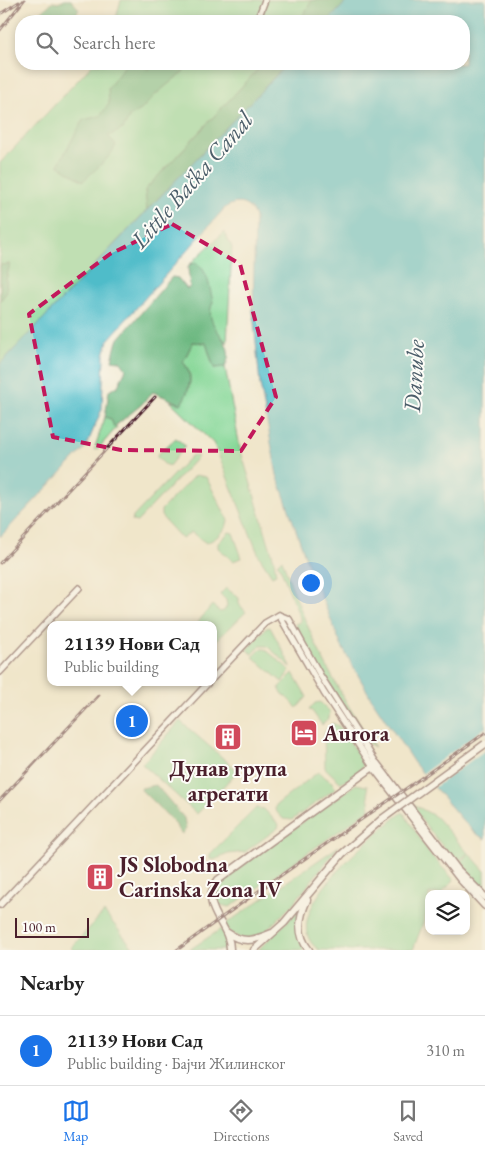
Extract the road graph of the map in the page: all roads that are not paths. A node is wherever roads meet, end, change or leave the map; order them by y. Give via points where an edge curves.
1 (265, 0) edge
2 (259, 15) edge
3 (79, 588) dead end
4 (48, 621) edge
5 (47, 622) edge
6 (0, 672) edge
7 (217, 674) edge
8 (205, 686) edge
9 (485, 744) edge
10 (375, 765) junction
11 (313, 888) junction
12 (485, 897) edge
13 (0, 905) edge
14 (485, 906) edge
15 (276, 930) junction
16 (225, 931) junction
17 (230, 950) edge
18 (254, 950) edge
19 (309, 950) edge

1 - 2 street
3 - 4 street
5 - 6 street
7 - 10 street via 265,623 279,615 286,620
8 - 13 street
9 - 11 main road, bridge via 382,819 348,848
10 - 12 main road via 458,869
10 - 14 main road via 434,846
10 - 16 main road via 218,880 211,901
11 - 15 main road
11 - 19 main road via 300,922 303,942
15 - 16 main road via 244,941
15 - 18 main road
16 - 17 main road via 230,940

